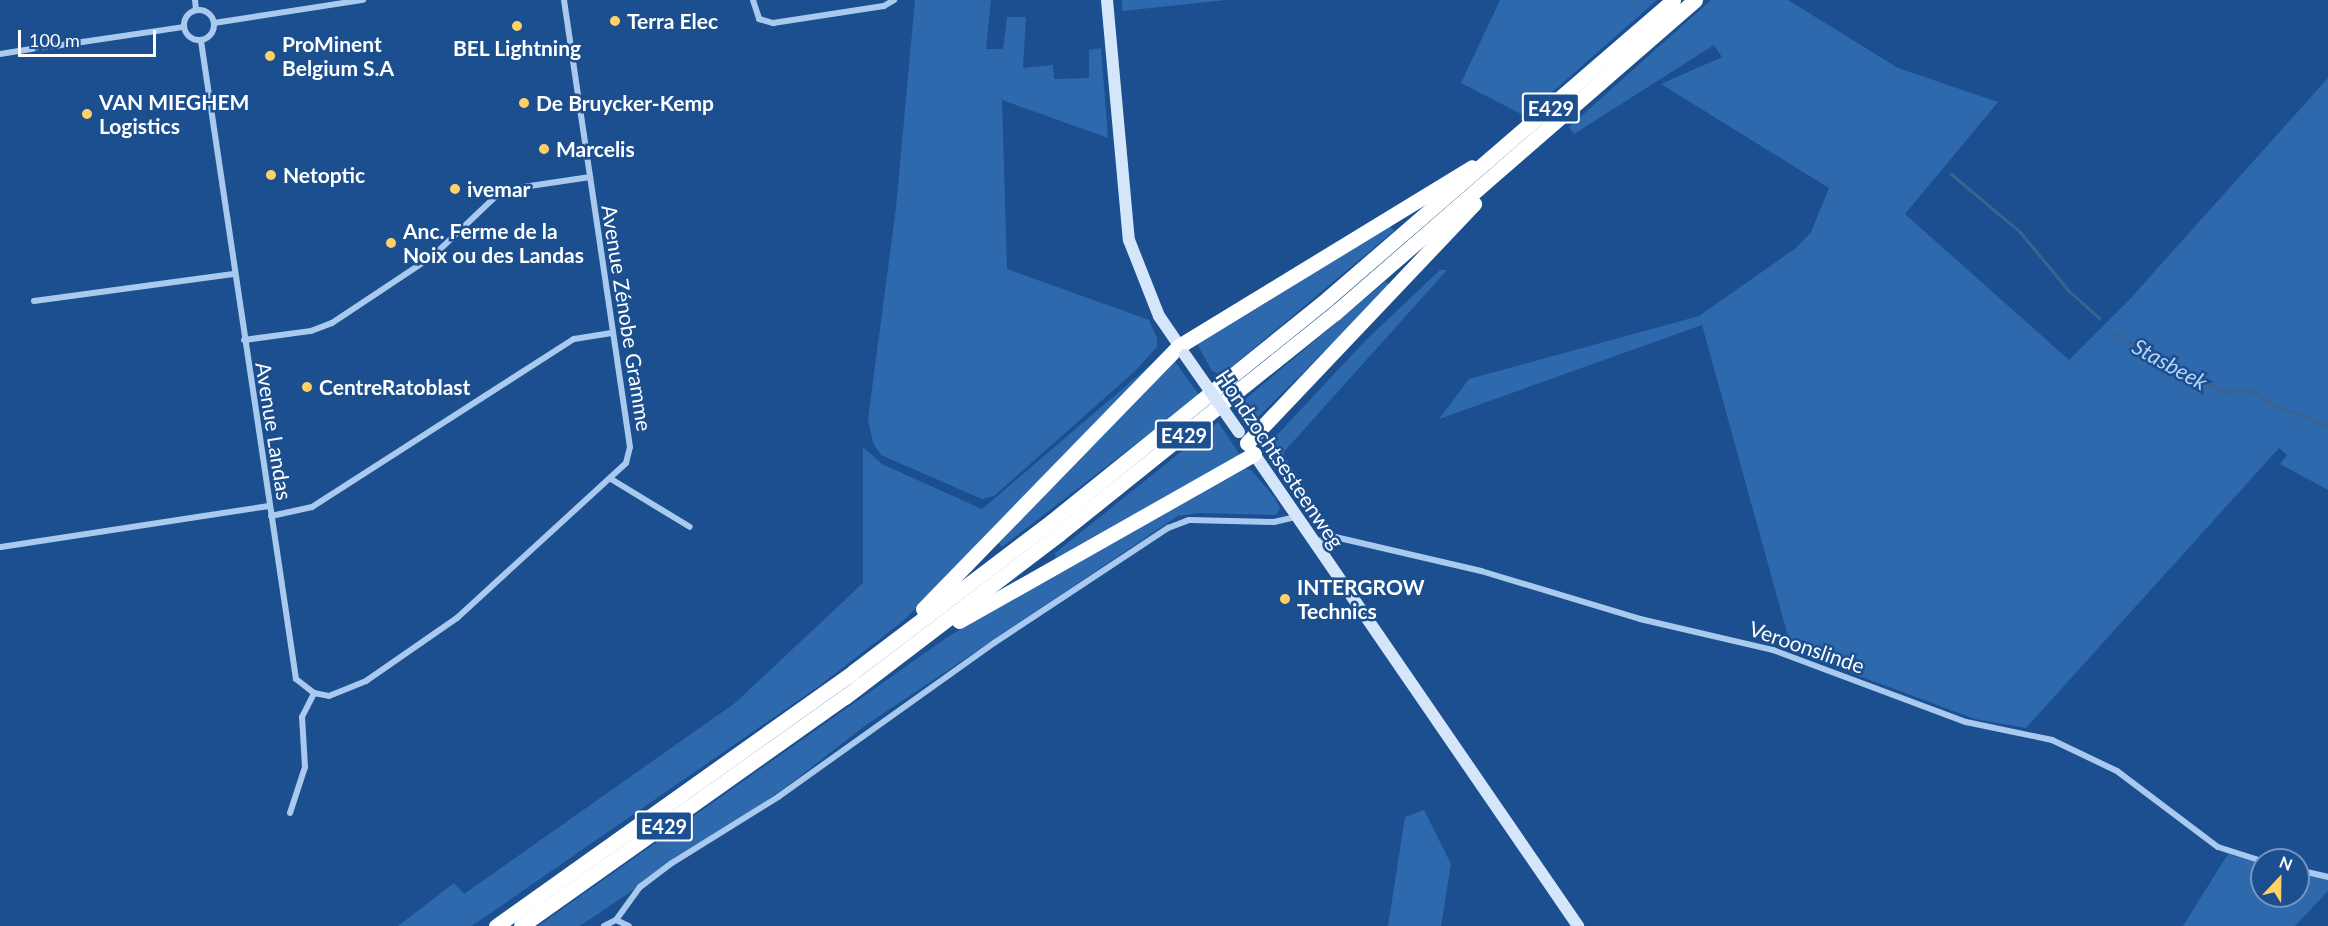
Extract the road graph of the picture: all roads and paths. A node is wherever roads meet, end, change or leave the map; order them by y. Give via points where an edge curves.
1 (195, 0) edge
2 (357, 0) edge
3 (363, 0) edge
4 (564, 0) edge
5 (753, 0) edge
6 (894, 0) edge
7 (1107, 0) edge
8 (1673, 0) edge
9 (1695, 0) edge
10 (196, 10) junction
11 (214, 23) junction
12 (183, 27) junction
13 (201, 40) junction
14 (55, 46) tunnel mouth
15 (33, 49) tunnel mouth
16 (0, 54) edge
17 (1502, 152) junction
18 (590, 177) junction
19 (1488, 183) junction
20 (235, 274) junction
21 (34, 301) dead end
22 (612, 333) junction
23 (244, 340) junction
24 (1182, 350) junction
25 (1247, 443) junction
26 (612, 479) junction
27 (269, 506) junction
28 (271, 516) junction
29 (1296, 518) junction
30 (690, 527) dead end
31 (1313, 542) junction
32 (1, 547) edge
33 (853, 672) junction
34 (873, 676) junction
35 (314, 693) junction
36 (290, 813) dead end
37 (2250, 857) edge
38 (2310, 873) edge
39 (2328, 877) edge
40 (616, 920) junction
41 (496, 926) edge
42 (521, 926) edge
43 (604, 926) edge
44 (629, 926) edge
45 (1578, 926) edge

1 - 10 street
2 - 3 street
2 - 11 street
4 - 18 street, Avenue Zénobe Gramme
5 - 6 street via 759,19 773,23 884,6
7 - 24 main road, Hondzochtsesteenweg via 1129,240 1159,316
8 - 17 highway, E429
9 - 19 highway, E429
10 - 11 street via 208,13
10 - 12 street via 184,19
11 - 13 street via 208,38
12 - 13 street via 186,35
12 - 14 street
13 - 20 street, Avenue Landas
15 - 16 street
17 - 24 highway
17 - 33 highway, E429 via 1190,411
18 - 22 street, Avenue Zénobe Gramme
18 - 23 street via 533,184 497,195 433,256 332,323 312,331
19 - 25 highway via 1471,209
19 - 34 highway, E429 via 1201,422
20 - 21 street
20 - 23 street, Avenue Landas
22 - 26 street, Avenue Zénobe Gramme via 630,447 626,463
22 - 28 street via 574,339 312,507
23 - 27 street, Avenue Landas
24 - 25 main road, Hondzochtsesteenweg, bridge
24 - 33 highway via 972,562
25 - 29 main road, Hondzochtsesteenweg
25 - 34 highway
26 - 30 street
26 - 35 street, Avenue Zénobe Gramme via 484,596 415,651 341,694
27 - 28 street, Avenue Landas
27 - 32 street
28 - 35 street, Avenue Landas via 296,678
29 - 31 main road, Hondzochtsesteenweg
29 - 40 street via 1274,522 1190,520 1168,528 902,706 778,797 672,862 640,887
31 - 37 street, Veroonslinde via 1335,537 1481,571 1640,619 1773,650 1966,722 2052,740 2117,771 2218,847
31 - 45 main road, Hondzochtsesteenweg
33 - 41 highway, E429
34 - 42 highway, E429
35 - 36 street via 302,717 305,766
38 - 39 street
40 - 43 street
40 - 44 street

